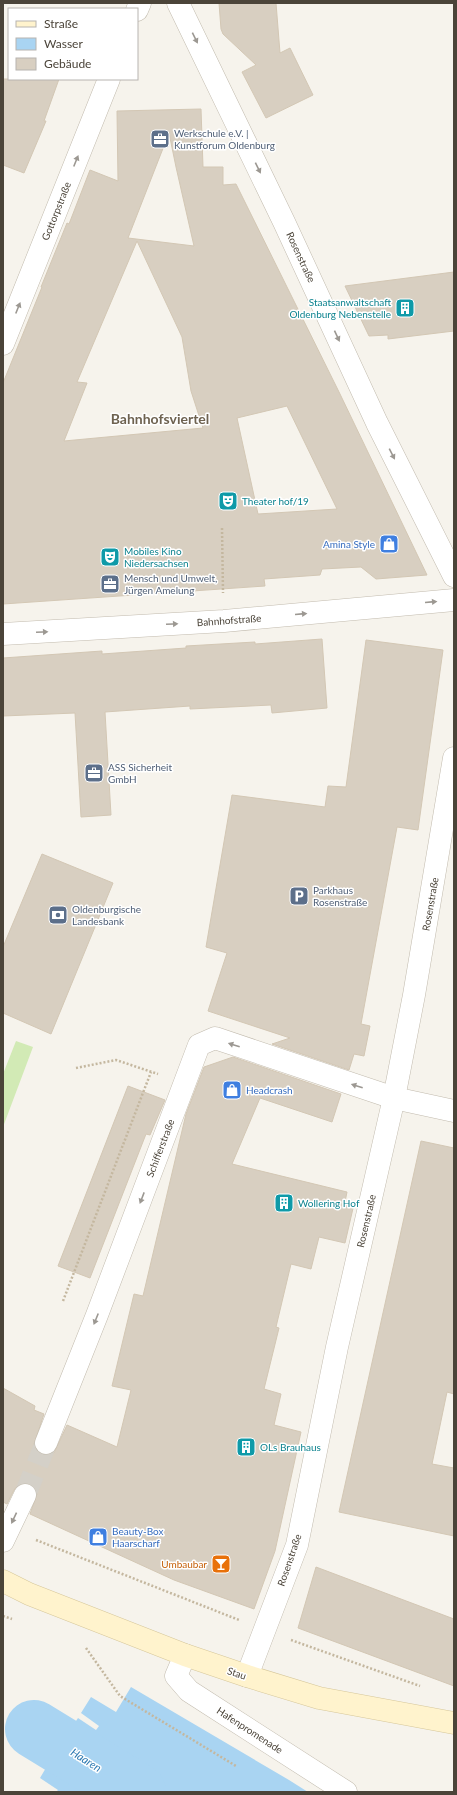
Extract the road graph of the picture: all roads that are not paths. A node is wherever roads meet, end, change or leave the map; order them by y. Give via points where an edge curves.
1 (178, 3) edge
2 (109, 80) edge
3 (3, 344) edge
4 (454, 576) edge
5 (454, 600) edge
6 (3, 634) edge
7 (454, 758) edge
8 (394, 1098) junction
9 (454, 1111) edge
10 (46, 1443) tunnel mouth
11 (25, 1495) tunnel mouth
12 (5, 1538) edge
13 (3, 1581) edge
14 (3, 1589) edge
15 (29, 1594) junction
16 (185, 1655) junction
17 (247, 1676) junction
18 (454, 1724) edge
19 (346, 1792) edge

1 -> 4 street, Rosenstraße via 284,222 377,423
3 -> 2 street, Gottorpstraße
6 -> 5 street, Bahnhofstraße via 224,621
7 - 8 street, Rosenstraße
8 - 9 street, Schifferstraße
8 -> 10 street, Schifferstraße via 215,1038 199,1046 98,1315
8 - 17 street, Rosenstraße via 337,1347 297,1545
11 -> 12 street
13 - 15 street, Stau
14 - 15 street, Stau
15 - 16 street, Stau
16 - 17 street, Stau
16 - 19 street, Hafenpromenade via 176,1676 189,1691
17 - 18 street, Stau via 319,1698

